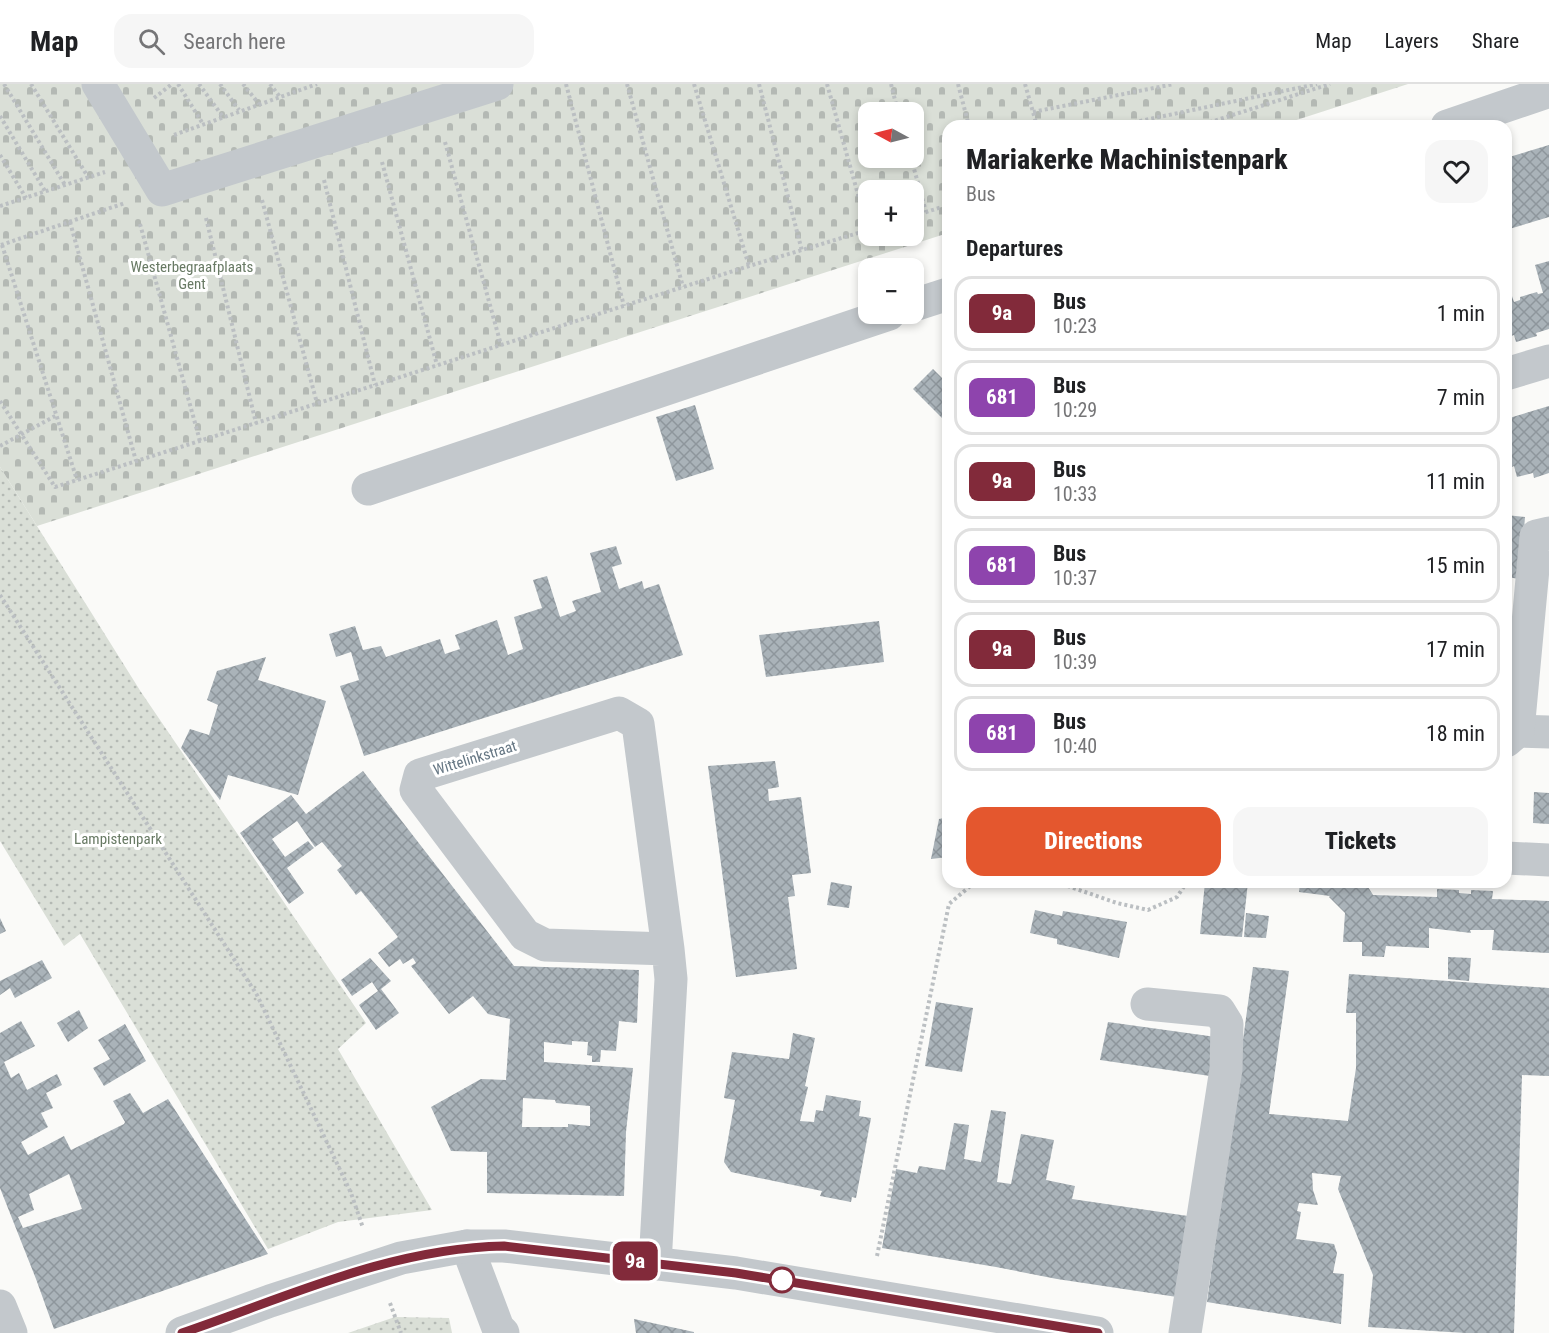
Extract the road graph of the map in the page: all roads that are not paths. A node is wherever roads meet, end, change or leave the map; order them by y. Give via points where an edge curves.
1 (98, 84) edge
2 (497, 84) edge
3 (1542, 84) edge
4 (1465, 120) edge
5 (942, 296) edge
6 (924, 302) edge
7 (859, 324) edge
8 (1549, 361) edge
9 (1512, 372) edge
10 (368, 489) dead end
11 (1549, 533) edge
12 (1524, 735) edge
13 (1512, 858) edge
14 (1549, 860) edge
15 (668, 950) junction
16 (1147, 1004) dead end
17 (467, 1246) junction
18 (655, 1264) junction
19 (0, 1306) edge
20 (224, 1326) edge
21 (1056, 1330) edge
22 (11, 1333) edge
23 (182, 1333) edge
24 (503, 1333) edge
25 (1097, 1333) edge
26 (1185, 1333) edge

1 - 2 street via 140,154 148,195
3 - 4 street via 1544,93
5 - 6 street
7 - 10 street
8 - 9 street
11 - 12 street via 1536,536
13 - 14 street
15 - 15 street, Wittelinkstraat via 544,945 525,935 416,790 420,775 619,713 638,724
15 - 18 street, Wittelinkstraat via 671,979
16 - 26 street via 1219,1011 1227,1024 1226,1069
17 - 18 street via 504,1246
17 - 20 street via 375,1265
17 - 24 street
18 - 21 street via 736,1273
19 - 22 street
20 - 23 street
21 - 25 street

